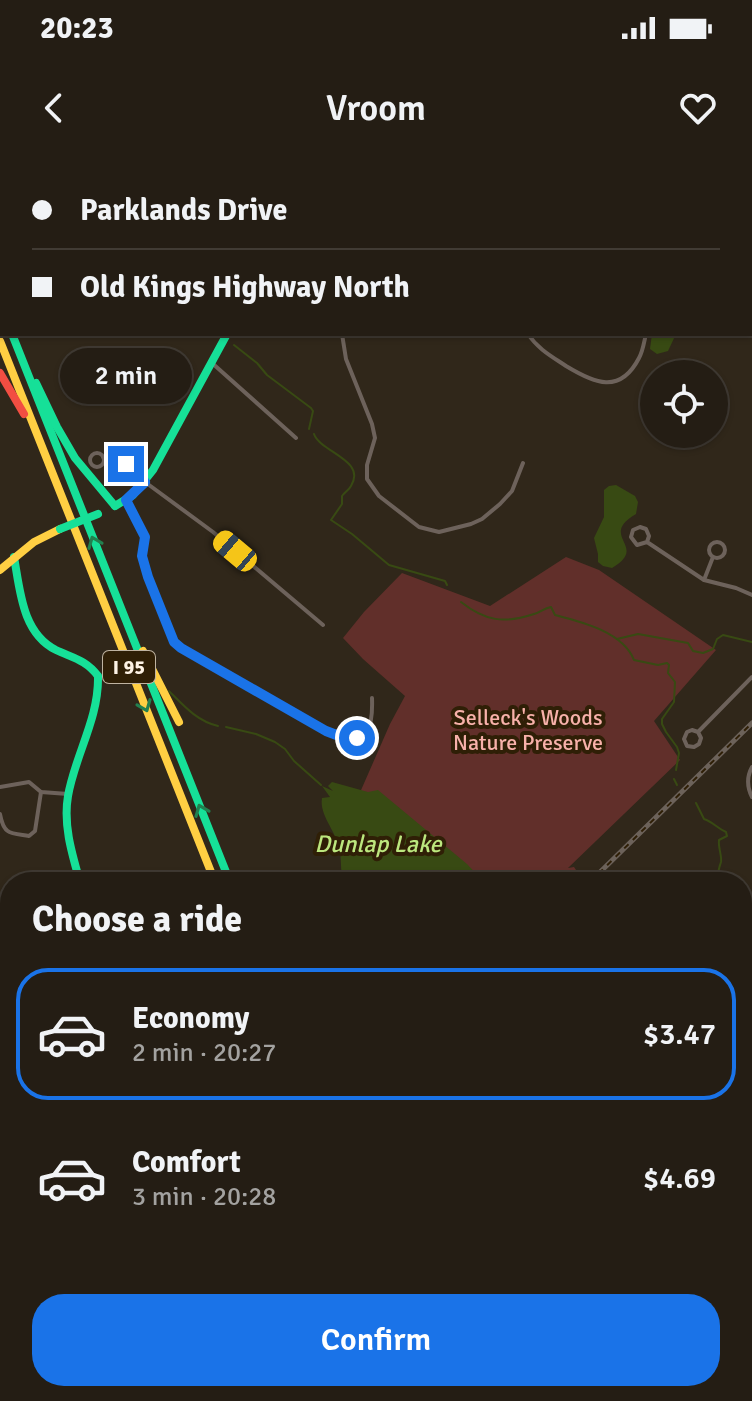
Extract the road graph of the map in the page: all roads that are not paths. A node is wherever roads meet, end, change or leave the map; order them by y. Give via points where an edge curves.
1 (13, 336) edge
2 (13, 336) edge
3 (226, 336) edge
4 (342, 336) edge
5 (529, 336) edge
6 (645, 336) edge
7 (0, 341) edge
8 (212, 363) junction
9 (0, 373) edge
10 (296, 438) dead end
11 (43, 451) junction
12 (103, 457) dead end
13 (523, 463) dead end
14 (145, 482) junction
15 (126, 500) junction
16 (115, 506) junction
17 (647, 542) junction
18 (14, 557) junction
19 (713, 557) junction
20 (0, 570) edge
21 (106, 572) junction
22 (704, 580) junction
23 (752, 595) edge
24 (323, 625) dead end
25 (752, 677) edge
26 (372, 698) dead end
27 (179, 722) dead end
28 (698, 732) junction
29 (752, 767) edge
30 (0, 787) edge
31 (41, 792) junction
32 (68, 794) junction
33 (752, 797) edge
34 (0, 814) edge
35 (77, 872) edge
36 (211, 872) edge
37 (226, 872) edge

1 - 16 main road via 69,447
21 -> 2 main road, I 95
3 - 8 main road
4 - 13 street via 375,438 367,479 419,527 439,532 487,515 512,491
5 - 6 street via 538,348 601,384 625,376 639,358
7 - 11 main road, I 95
8 - 10 street
8 - 14 main road
9 - 11 main road
11 -> 36 main road, I 95
12 - 14 street via 130,466
14 - 15 main road
14 - 24 street
15 - 16 main road
15 - 26 street via 145,537 142,556 148,577 181,648 347,739 369,728
16 - 18 main road, bridge via 34,542
17 - 17 street via 646,529 633,530 634,543
17 - 22 street
18 - 20 main road
18 - 32 main road via 26,615 36,635 53,649 84,660 98,676 98,695
19 - 19 street via 724,553 720,542 709,547
19 - 22 street
21 - 27 main road
37 -> 21 main road, I 95
22 - 23 street
25 - 28 street
28 - 28 street via 686,733 687,746 700,744
29 - 33 street via 747,783
30 - 31 street via 29,782
31 - 32 street
31 - 34 street via 33,835 6,831
32 - 35 main road via 68,839

